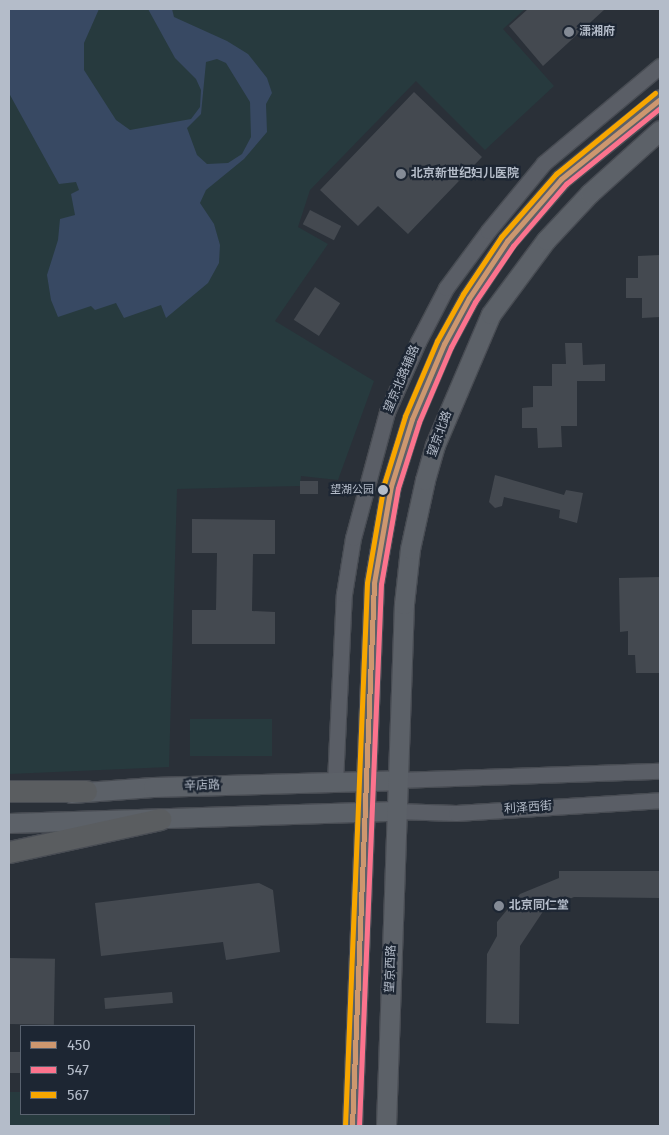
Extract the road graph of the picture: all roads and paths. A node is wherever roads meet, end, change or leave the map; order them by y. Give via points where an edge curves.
1 (660, 66) edge
2 (660, 99) edge
3 (660, 130) edge
4 (660, 771) edge
5 (396, 780) junction
6 (365, 781) junction
7 (335, 782) junction
8 (9, 791) edge
9 (86, 792) junction
10 (660, 800) edge
11 (9, 801) edge
12 (362, 811) junction
13 (395, 811) junction
14 (160, 819) junction
15 (9, 824) edge
16 (9, 852) edge
17 (352, 1126) edge
18 (386, 1126) edge

1 - 7 street, 望京北路辅路 via 544,163 488,230 446,288 418,342 387,412 353,538 344,594
2 - 6 main road via 560,179 507,242 469,298 425,386 391,486 378,550
3 - 5 main road, 望京北路 via 590,193 546,240 491,314 460,382 435,445 410,549 404,594
4 - 5 street
5 - 6 main road, 辛店路
5 - 13 main road, 望京北路
6 - 7 main road, 辛店路
6 - 12 main road
7 - 9 main road, 辛店路
8 - 9 highway
9 - 11 main road, 辛店路
10 - 13 street, 利泽西街 via 456,813
12 - 13 main road
12 - 14 main road
12 - 17 main road
13 - 18 main road, 望京西路
14 - 15 main road
14 - 16 highway

